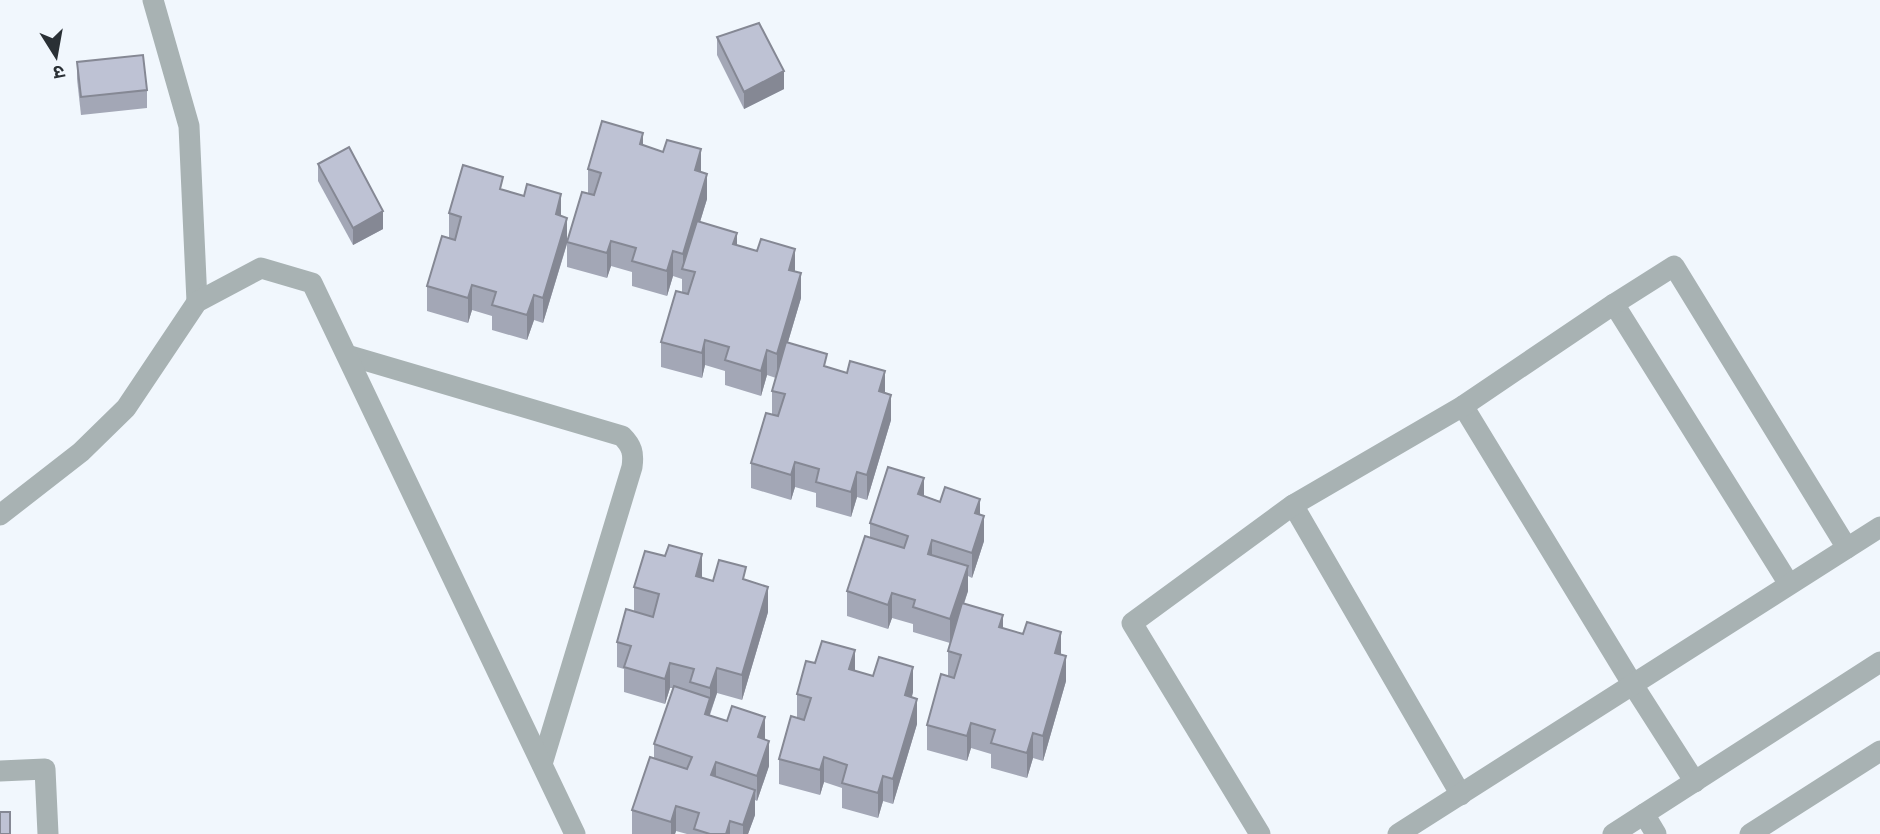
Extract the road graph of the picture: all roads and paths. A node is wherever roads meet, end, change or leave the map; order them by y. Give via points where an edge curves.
1 (153, 0) edge
2 (197, 302) junction
3 (1614, 304) junction
4 (346, 355) junction
5 (1463, 406) junction
6 (1293, 505) junction
7 (0, 516) edge
8 (1880, 527) edge
9 (1847, 548) junction
10 (1789, 584) junction
11 (1880, 662) edge
12 (1633, 685) junction
13 (1880, 751) edge
14 (542, 764) junction
15 (0, 771) edge
16 (1695, 782) junction
17 (1461, 795) junction
18 (1644, 814) junction
19 (48, 834) edge
20 (575, 834) edge
21 (1260, 834) edge
22 (1398, 834) edge
23 (1613, 834) edge
24 (1656, 834) edge
25 (1750, 834) edge

1 - 2 street via 189,126
2 - 4 street via 261,268 312,283
2 - 7 street via 126,408 81,452
3 - 5 street
3 - 9 street via 1674,266
3 - 10 street
4 - 14 street
4 - 14 street via 622,436 630,444 632,467
5 - 6 street
5 - 12 street
6 - 17 street
6 - 21 street via 1132,623
8 - 9 street
9 - 10 street
10 - 12 street
11 - 16 street
12 - 16 street
12 - 17 street
13 - 25 street
14 - 20 street
15 - 19 street via 45,769
16 - 18 street
17 - 22 street
18 - 23 street
18 - 24 street

